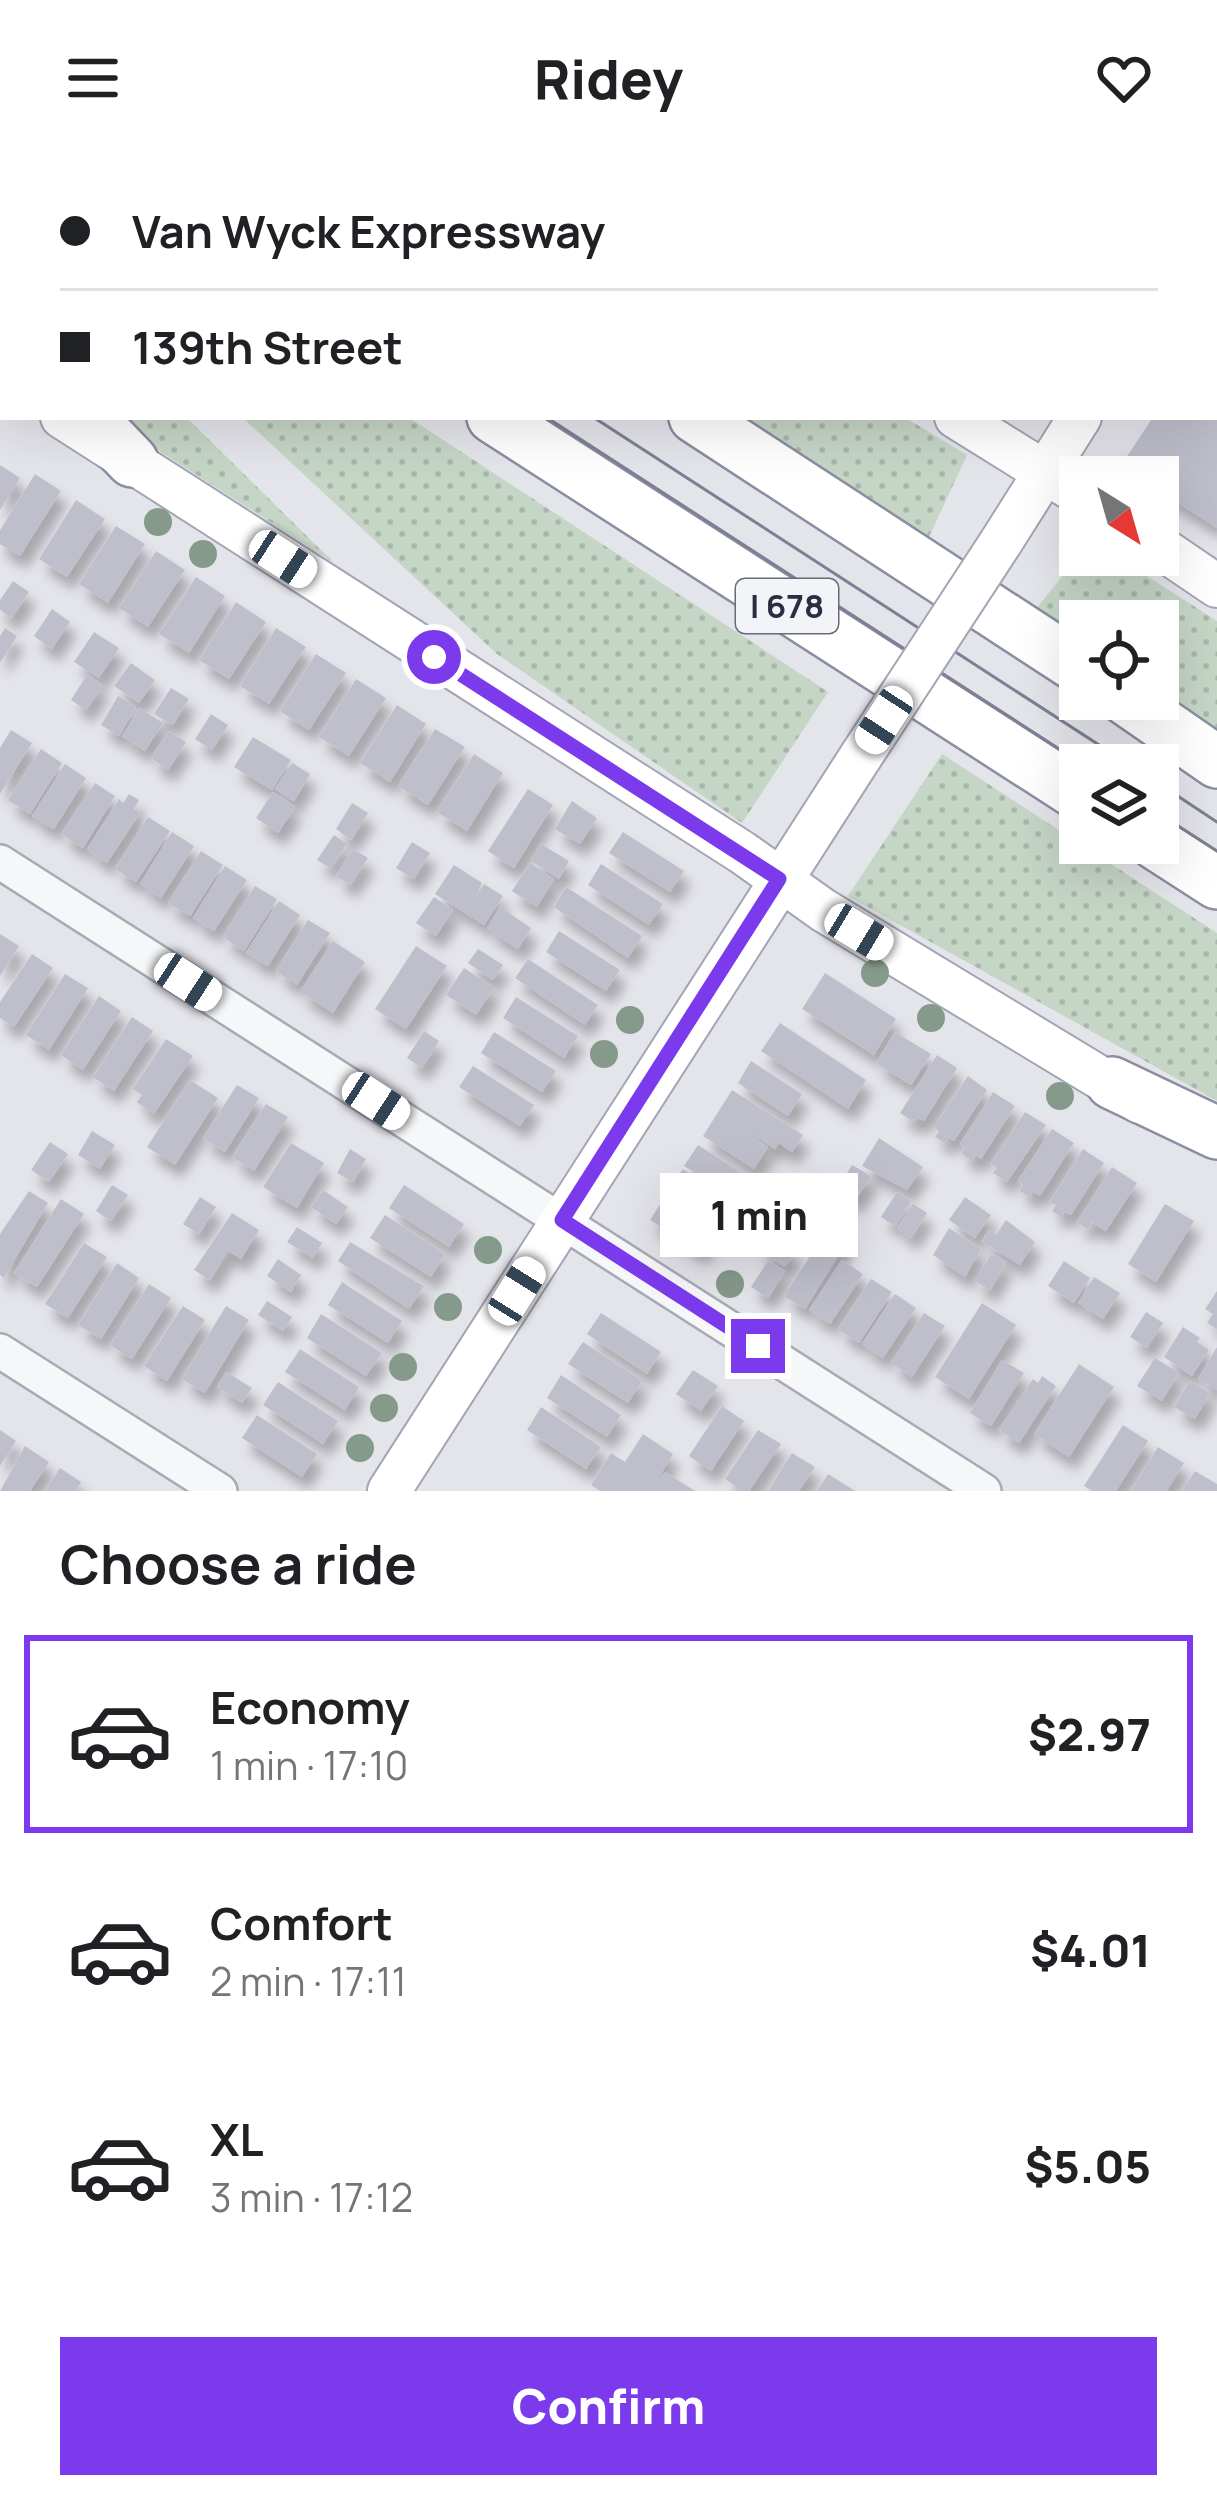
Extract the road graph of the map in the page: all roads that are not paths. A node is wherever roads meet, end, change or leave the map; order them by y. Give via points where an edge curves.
1 (67, 420) edge
2 (93, 420) edge
3 (499, 420) edge
4 (699, 420) edge
5 (961, 420) edge
6 (1079, 420) edge
7 (1070, 456) edge
8 (132, 461) junction
9 (1059, 481) edge
10 (1059, 487) edge
11 (1179, 560) edge
12 (1217, 586) edge
13 (1059, 654) edge
14 (1156, 720) edge
15 (1217, 762) edge
16 (1059, 781) edge
17 (1179, 858) edge
18 (0, 862) edge
19 (779, 879) junction
20 (1217, 883) edge
21 (1112, 1083) junction
22 (1217, 1133) edge
23 (1217, 1153) edge
24 (562, 1220) junction
25 (0, 1351) edge
26 (220, 1491) edge
27 (389, 1491) edge
28 (984, 1491) edge

1 - 8 main road
2 - 8 highway
3 - 16 highway, I 678
4 - 13 highway
5 - 9 main road
6 - 7 main road
8 - 19 main road
10 - 19 main road, bridge via 1001,542
11 - 12 main road
14 - 15 highway
17 - 20 highway
18 - 24 street
19 - 21 main road
19 - 24 main road
21 - 22 highway
21 - 23 main road
24 - 27 main road
24 - 28 street
25 - 26 street

